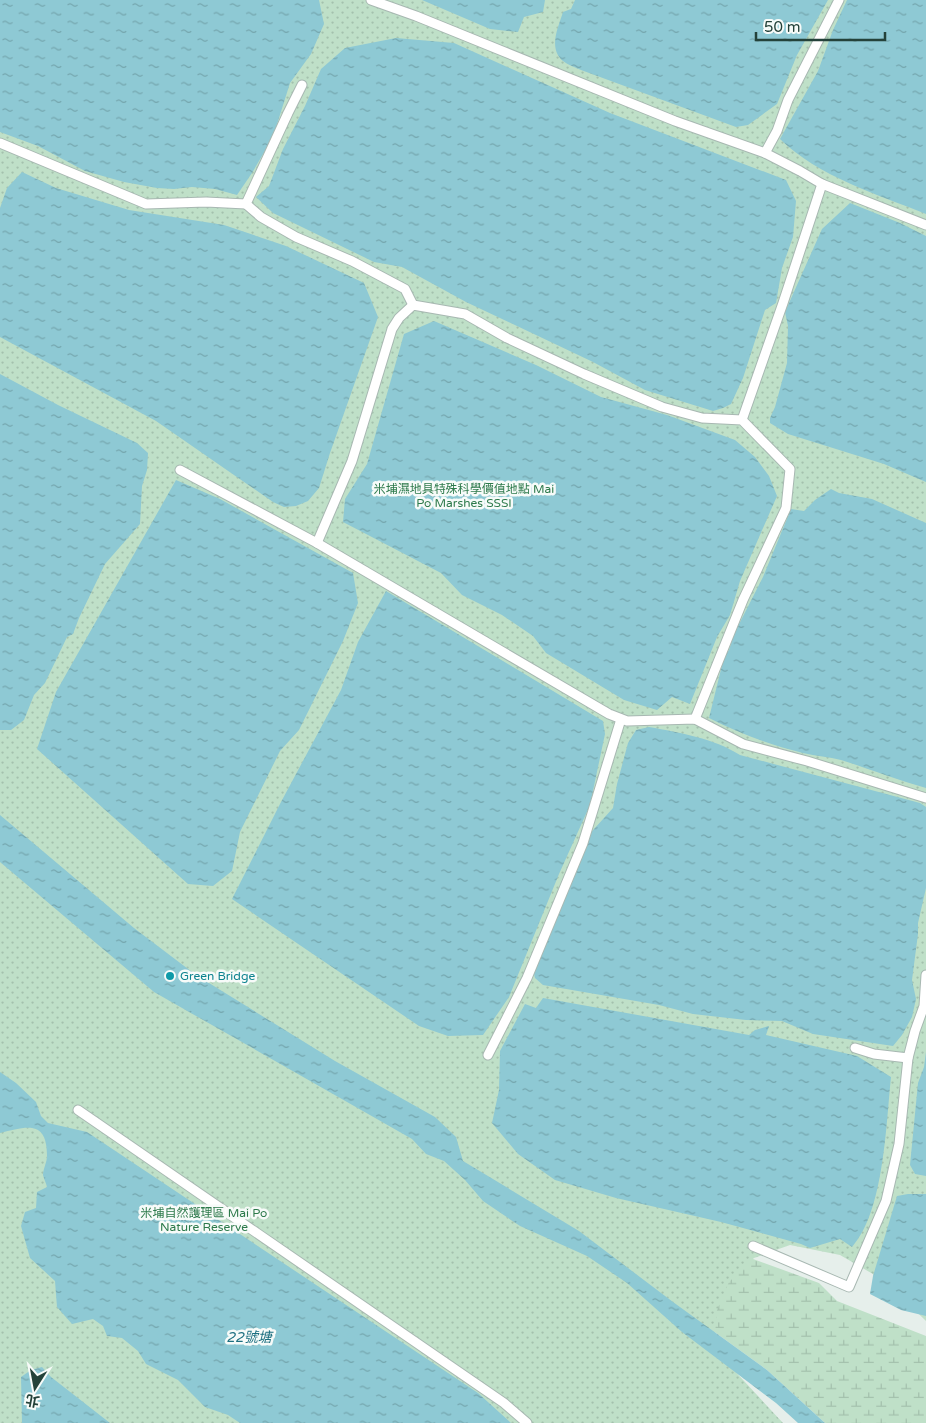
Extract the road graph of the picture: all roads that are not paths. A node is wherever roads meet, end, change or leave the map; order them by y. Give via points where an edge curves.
1 (370, 0) edge
2 (839, 0) edge
3 (302, 86) dead end
4 (0, 144) edge
5 (764, 153) junction
6 (822, 184) junction
7 (246, 204) junction
8 (926, 224) edge
9 (413, 305) junction
10 (742, 420) junction
11 (180, 470) dead end
12 (317, 543) junction
13 (621, 719) junction
14 (695, 719) junction
15 (926, 798) edge
16 (926, 975) edge
17 (855, 1048) dead end
18 (488, 1055) dead end
19 (908, 1058) junction
20 (78, 1110) dead end
21 (753, 1246) dead end
22 (527, 1423) edge

1 - 5 lane
2 - 5 lane
3 - 7 lane
4 - 7 lane via 146,204
5 - 6 lane
6 - 8 lane
6 - 10 lane
7 - 9 lane via 261,217 296,237 405,289
9 - 10 lane via 465,314 507,338 662,407 702,418
9 - 12 lane via 392,329 352,461
10 - 14 lane via 790,469 786,508
11 - 12 lane
12 - 13 lane
13 - 14 lane
13 - 18 lane via 583,843 527,978
14 - 15 lane via 743,744
16 - 19 lane via 924,1006
17 - 19 lane
19 - 21 lane via 899,1144 886,1201 849,1287
20 - 22 lane via 504,1403

